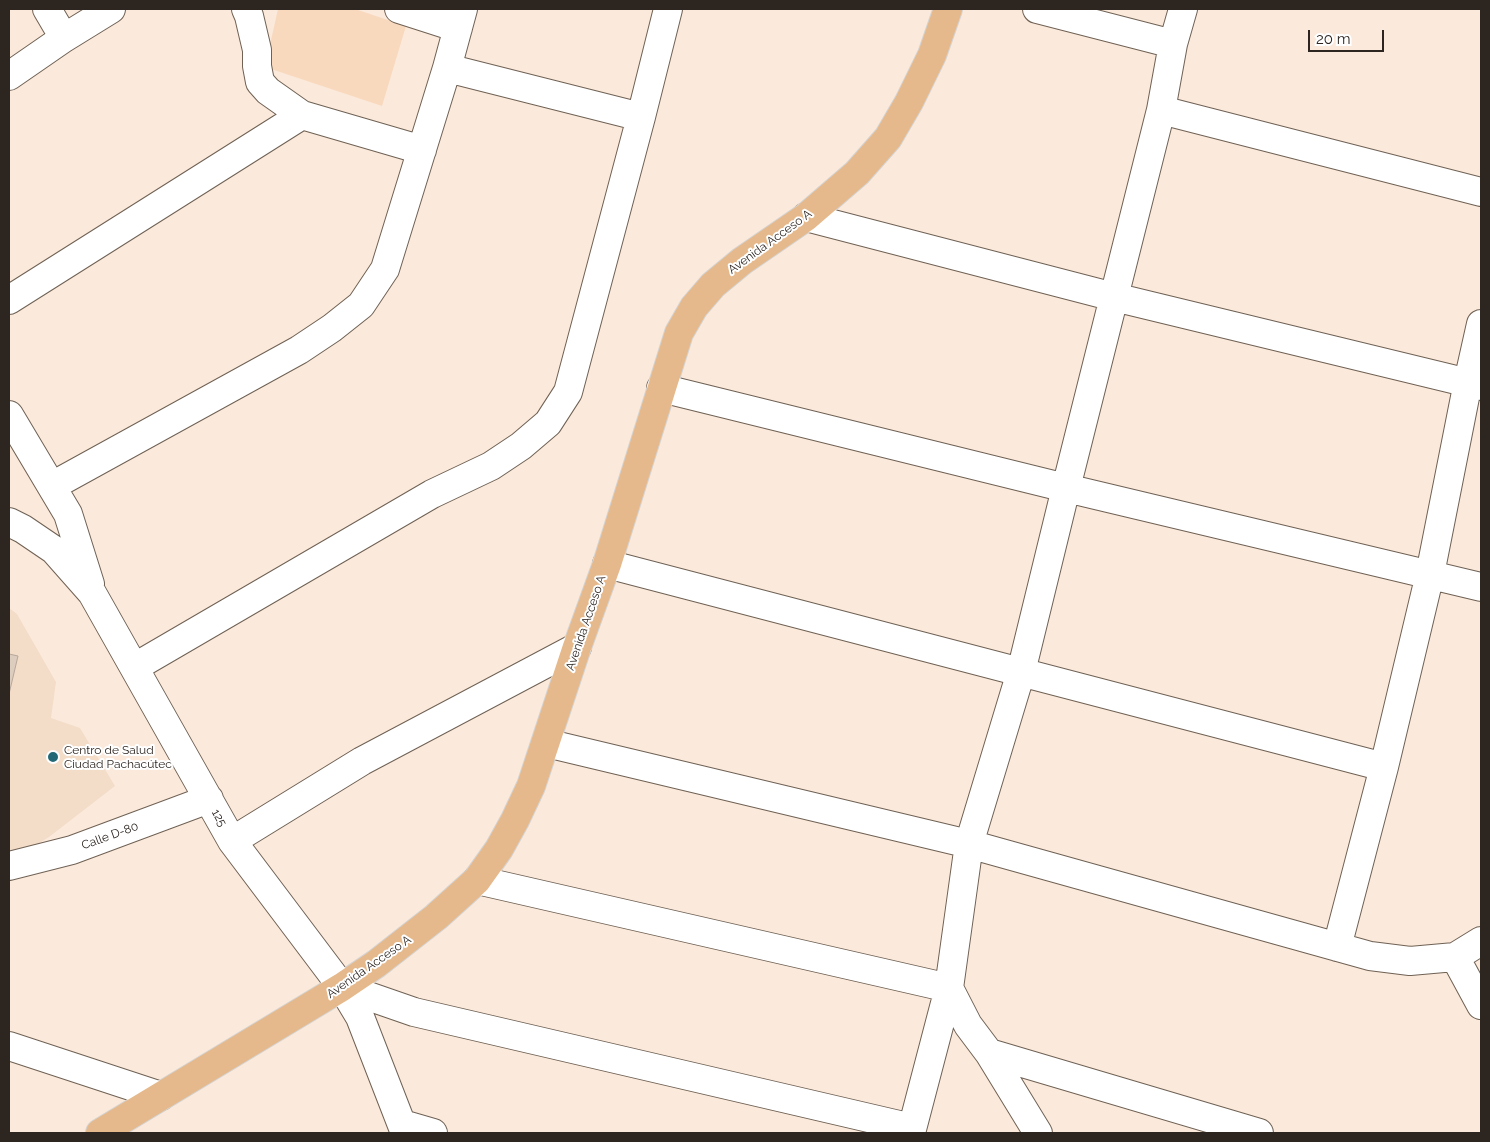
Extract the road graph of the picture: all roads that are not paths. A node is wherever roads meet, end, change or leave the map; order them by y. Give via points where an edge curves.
1 (47, 9) edge
2 (111, 9) edge
3 (246, 9) edge
4 (399, 9) edge
5 (668, 9) edge
6 (948, 9) edge
7 (1037, 9) edge
8 (1183, 9) edge
9 (460, 18) edge
10 (64, 38) junction
11 (1173, 44) junction
12 (447, 68) junction
13 (9, 76) edge
14 (1161, 110) junction
15 (302, 115) junction
16 (641, 117) junction
17 (422, 150) junction
18 (1481, 192) edge
19 (806, 217) junction
20 (1114, 297) junction
21 (9, 300) edge
22 (1481, 324) edge
23 (1475, 384) edge
24 (661, 388) junction
25 (9, 415) edge
26 (52, 486) junction
27 (1066, 488) junction
28 (9, 522) edge
29 (607, 564) junction
30 (1430, 574) junction
31 (1481, 587) edge
32 (92, 593) junction
33 (577, 648) junction
34 (135, 666) junction
35 (1021, 672) junction
36 (546, 743) junction
37 (1384, 767) junction
38 (208, 799) junction
39 (232, 841) junction
40 (969, 844) junction
41 (9, 866) edge
42 (477, 880) junction
43 (1481, 941) edge
44 (1337, 947) junction
45 (1455, 957) junction
46 (342, 987) junction
47 (949, 988) junction
48 (1481, 1005) edge
49 (9, 1046) edge
50 (989, 1053) junction
51 (160, 1096) junction
52 (403, 1129) edge
53 (912, 1131) edge
54 (100, 1133) edge
55 (433, 1133) edge
56 (1038, 1133) edge
57 (1259, 1133) edge

1 - 10 street
2 - 10 street
3 - 15 street via 257,50 260,82
4 - 9 street
5 - 16 street
6 - 19 main road, Avenida Acceso A via 932,54 888,138 857,173
7 - 11 street
8 - 11 street
9 - 12 street
10 - 13 street
11 - 14 street
12 - 16 street
12 - 17 street
14 - 18 street
14 - 20 street
15 - 17 street
15 - 21 street
16 - 34 street via 568,392 548,423 491,466 432,494
17 - 26 street via 385,269 361,305 299,350
19 - 20 street
19 - 24 main road, Avenida Acceso A via 742,260 694,307 679,333
20 - 23 street
20 - 27 street
22 - 23 street
23 - 30 street
24 - 27 street
24 - 29 main road, Avenida Acceso A
25 - 26 street
26 - 32 street via 68,514
27 - 30 street
27 - 35 street
28 - 32 street, 125 via 54,550
29 - 33 main road, Avenida Acceso A
29 - 35 street
30 - 31 street
30 - 37 street
32 - 34 street, 125
33 - 36 main road, Avenida Acceso A
33 - 39 street via 362,762
34 - 38 street, 125
35 - 37 street
35 - 40 street
36 - 40 street
36 - 42 main road, Avenida Acceso A via 515,820
37 - 44 street
38 - 39 street, 125
38 - 41 street, Calle D-80 via 72,850
39 - 46 street, 125
40 - 44 street
40 - 47 street
42 - 46 main road, Avenida Acceso A via 408,940
42 - 47 street
43 - 45 street
44 - 45 street via 1370,956 1410,961
45 - 48 street
46 - 51 main road, Avenida Acceso A
46 - 52 street, 125 via 360,1018
46 - 53 street via 414,1012
47 - 50 street via 968,1026
47 - 53 street
49 - 51 street
50 - 56 street
50 - 57 street
51 - 54 main road, Avenida Acceso A
52 - 55 street

